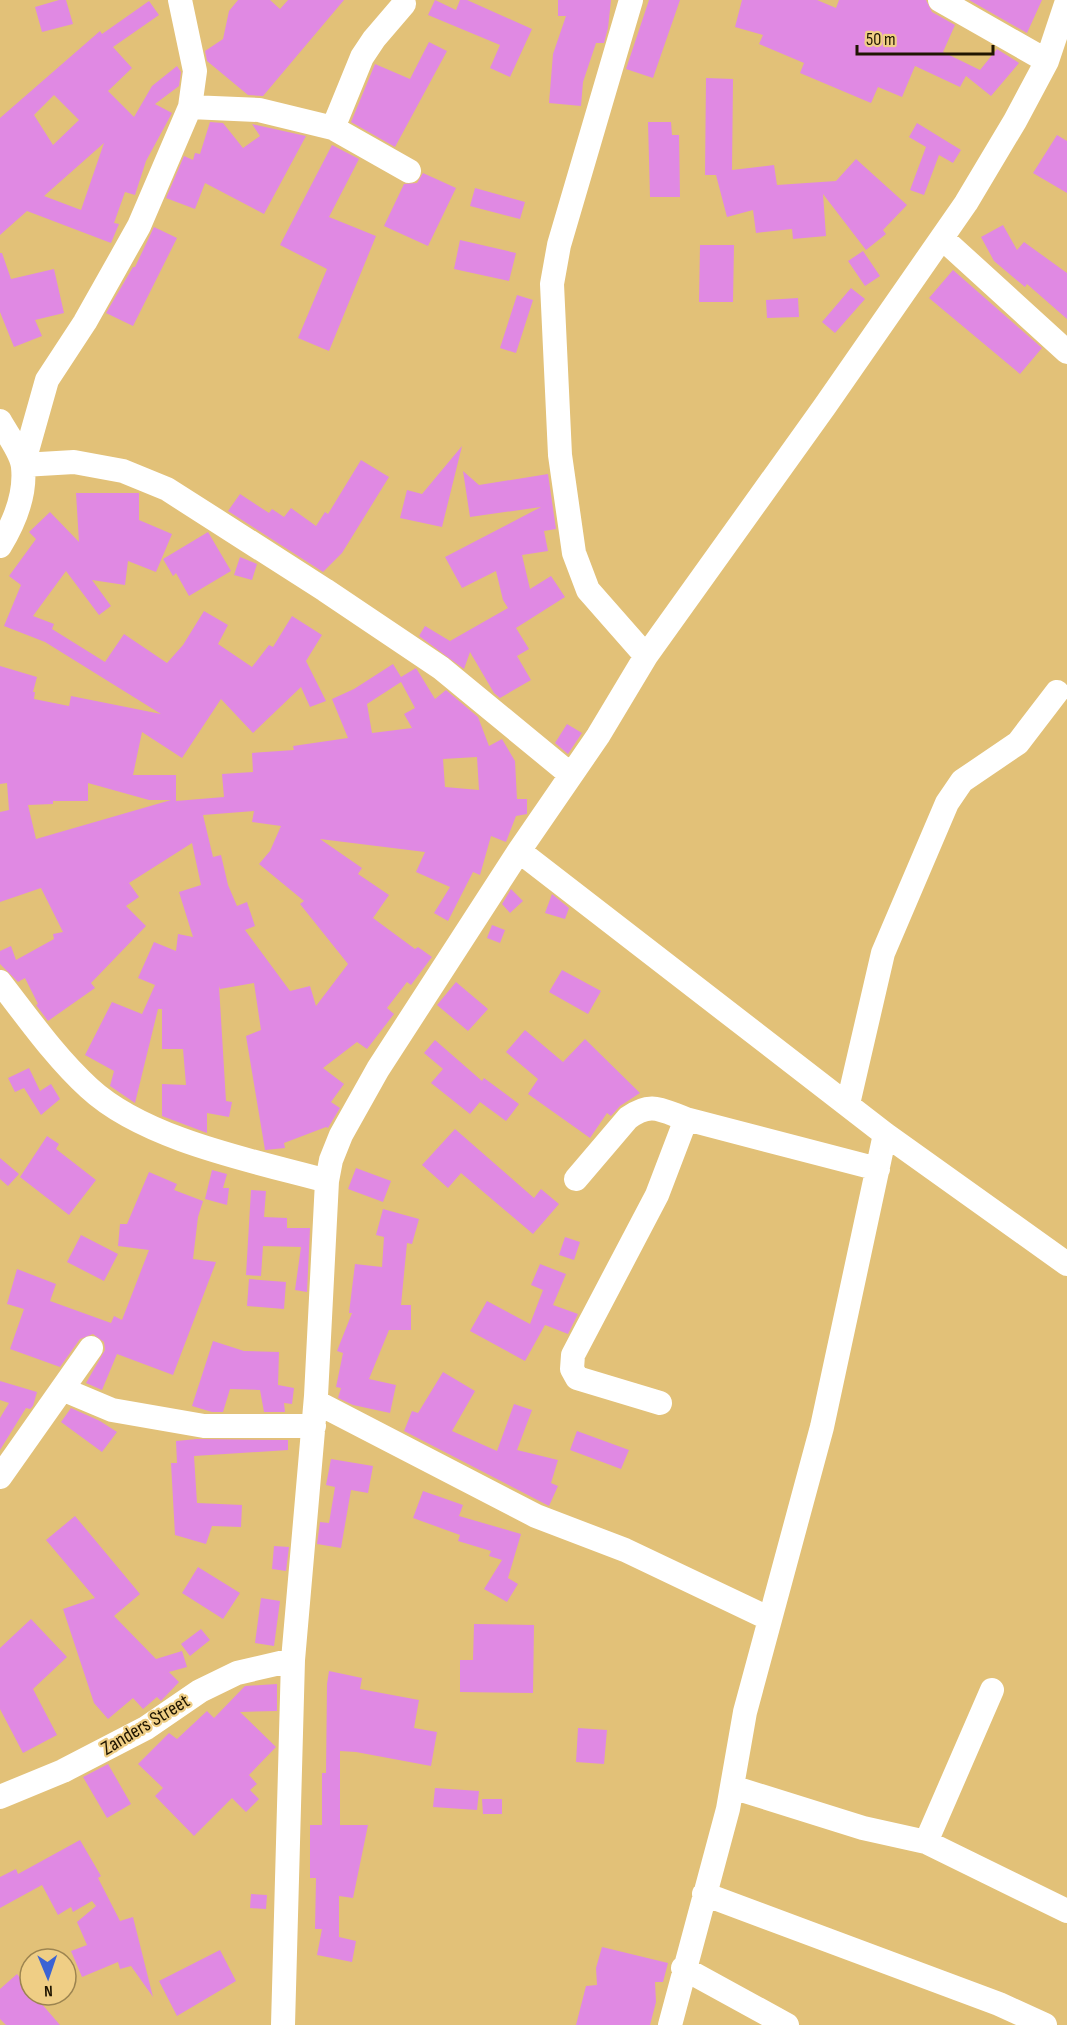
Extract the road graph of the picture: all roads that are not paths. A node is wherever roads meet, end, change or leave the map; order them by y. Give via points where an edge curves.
1 (180, 0) edge
2 (631, 0) edge
3 (940, 0) edge
4 (404, 4) dead end
5 (1066, 8) edge
6 (1047, 61) junction
7 (190, 107) junction
8 (333, 128) junction
9 (409, 171) dead end
10 (942, 238) junction
11 (1067, 352) edge
12 (0, 421) edge
13 (23, 465) junction
14 (0, 546) edge
15 (646, 656) junction
16 (1057, 692) dead end
17 (571, 775) junction
18 (519, 851) junction
19 (0, 982) edge
20 (848, 1104) junction
21 (686, 1119) junction
22 (885, 1134) junction
23 (878, 1169) junction
24 (576, 1179) dead end
25 (327, 1181) junction
26 (1067, 1264) edge
27 (91, 1348) dead end
28 (62, 1389) junction
29 (316, 1402) junction
30 (660, 1403) dead end
31 (314, 1426) junction
32 (0, 1477) edge
33 (770, 1619) junction
34 (293, 1660) junction
35 (992, 1690) dead end
36 (732, 1787) junction
37 (0, 1797) edge
38 (926, 1842) junction
39 (704, 1894) junction
40 (1067, 1911) edge
41 (683, 1968) junction
42 (283, 2025) edge
43 (670, 2025) edge
44 (787, 2025) edge
45 (1045, 2025) edge

1 - 7 street via 195,71
2 - 15 street via 559,245 552,284 560,455 574,553 588,590
3 - 6 street
4 - 8 street via 362,57
5 - 6 street
6 - 10 street via 1015,121
7 - 8 street via 259,110
7 - 13 street via 140,226 47,380
8 - 9 street
10 - 11 street
10 - 15 street
12 - 13 street
13 - 14 street via 14,523
13 - 17 street via 74,462 123,471 167,489 441,668
15 - 17 street
16 - 20 street via 1018,743 962,781 947,803 883,953
17 - 18 street
18 - 20 street
18 - 25 street via 378,1069 341,1135
19 - 25 street via 89,1089 126,1113 164,1133
20 - 22 street
21 - 23 street
21 - 24 street via 650,1106 638,1110
21 - 30 street via 657,1195 573,1355 572,1369 577,1378
22 - 23 street
22 - 26 street
23 - 33 street via 822,1427
25 - 29 street
27 - 28 street
28 - 31 street via 112,1410 204,1426
28 - 32 street
29 - 31 street
29 - 33 street via 536,1516 625,1550
31 - 34 street
33 - 36 street via 745,1712
34 - 37 street, Zanders Street via 237,1672 200,1691 146,1728 63,1771
34 - 42 street
35 - 38 street
36 - 38 street via 863,1828
36 - 39 street
38 - 40 street
39 - 41 street
39 - 45 street via 999,2004
41 - 43 street
41 - 44 street

